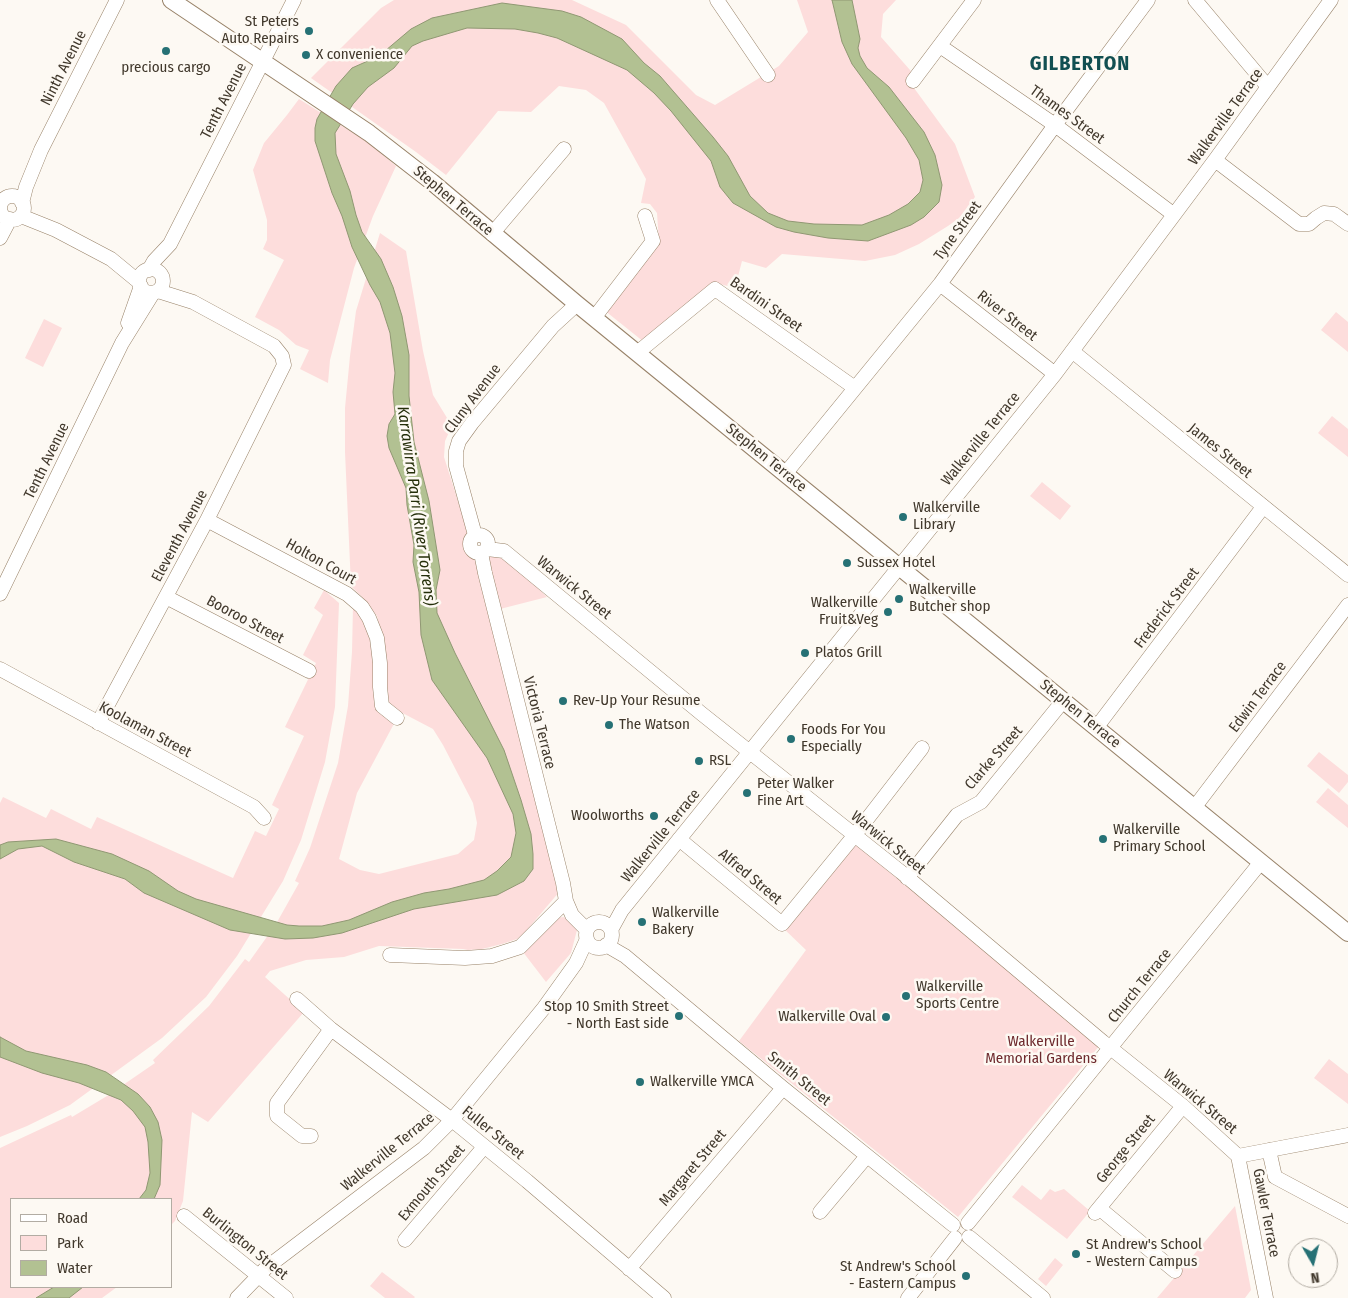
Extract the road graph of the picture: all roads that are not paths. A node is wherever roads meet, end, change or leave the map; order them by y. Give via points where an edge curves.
1 (117, 0) edge
2 (171, 0) edge
3 (294, 0) edge
4 (716, 0) edge
5 (974, 0) edge
6 (1148, 0) edge
7 (1195, 0) edge
8 (1331, 0) edge
9 (940, 46) junction
10 (262, 62) junction
11 (768, 75) dead end
12 (913, 81) dead end
13 (1268, 87) junction
14 (1055, 125) junction
15 (564, 149) dead end
16 (1215, 160) junction
17 (9, 208) edge
18 (1174, 214) junction
19 (645, 216) dead end
20 (1348, 224) edge
21 (492, 234) junction
22 (0, 238) edge
23 (151, 281) junction
24 (940, 284) junction
25 (577, 304) junction
26 (594, 318) junction
27 (1072, 351) junction
28 (637, 353) junction
29 (1055, 374) junction
30 (855, 388) junction
31 (785, 474) junction
32 (1263, 507) junction
33 (208, 520) junction
34 (484, 551) junction
35 (898, 566) junction
36 (1348, 574) edge
37 (0, 594) edge
38 (166, 597) junction
39 (1348, 605) edge
40 (3, 672) edge
41 (309, 672) dead end
42 (1063, 701) junction
43 (397, 718) dead end
44 (98, 723) junction
45 (1096, 728) junction
46 (922, 748) dead end
47 (749, 751) junction
48 (1194, 808) junction
49 (264, 818) dead end
50 (854, 836) junction
51 (679, 839) junction
52 (1261, 862) junction
53 (907, 878) junction
54 (566, 901) junction
55 (1348, 933) edge
56 (599, 934) junction
57 (390, 955) dead end
58 (297, 999) dead end
59 (331, 1029) junction
60 (1111, 1048) junction
61 (782, 1088) junction
62 (1183, 1106) junction
63 (452, 1120) junction
64 (1348, 1135) edge
65 (311, 1136) dead end
66 (484, 1147) junction
67 (1269, 1150) junction
68 (867, 1156) junction
69 (1238, 1156) junction
70 (820, 1212) dead end
71 (184, 1216) dead end
72 (1348, 1216) edge
73 (968, 1230) junction
74 (954, 1231) junction
75 (405, 1240) dead end
76 (629, 1269) junction
77 (1175, 1271) dead end
78 (258, 1274) junction
79 (237, 1298) edge
80 (286, 1298) edge
81 (664, 1298) edge
82 (908, 1298) edge
83 (1043, 1298) edge
84 (1266, 1298) edge

1 - 17 street, Ninth Avenue
2 - 10 main road, Stephen Terrace
3 - 10 street, Tenth Avenue
4 - 11 street
5 - 9 street
6 - 14 street, Tyne Street
7 - 13 street
8 - 13 street, Walkerville Terrace
9 - 12 street
9 - 14 street, Thames Street
10 - 21 main road, Stephen Terrace via 369,133
10 - 23 street, Tenth Avenue via 170,244 154,261
13 - 16 street, Walkerville Terrace
14 - 18 street, Thames Street
14 - 24 street, Tyne Street
15 - 21 street
16 - 18 street, Walkerville Terrace
16 - 20 street via 1299,224 1309,224 1324,213 1334,214
17 - 22 street, Ninth Avenue
17 - 23 street via 36,214 56,230
18 - 27 street, Walkerville Terrace
19 - 26 street via 653,241
21 - 25 main road, Stephen Terrace
23 - 33 street, Eleventh Avenue via 181,290 193,302 274,346 283,360 278,379
23 - 37 street, Tenth Avenue
24 - 29 street, River Street
24 - 30 street, Tyne Street
25 - 26 main road, Stephen Terrace
25 - 34 street, Cluny Avenue via 553,326 459,442 456,466 475,535 470,540 470,547 474,552
26 - 28 main road, Stephen Terrace
27 - 29 street, Walkerville Terrace
27 - 32 street, James Street
28 - 30 street, Bardini Street via 715,290
28 - 31 main road, Stephen Terrace
29 - 35 street, Walkerville Terrace
30 - 31 street, Tyne Street
31 - 35 main road, Stephen Terrace
32 - 36 street, James Street
32 - 45 street, Frederick Street
33 - 38 street, Eleventh Avenue
33 - 43 street, Holton Court via 347,594 362,607 377,638 382,706
34 - 47 street, Warwick Street via 504,551
34 - 54 street, Victoria Terrace via 485,573
35 - 42 main road, Stephen Terrace
35 - 47 street, Walkerville Terrace
38 - 41 street, Booroo Street
38 - 44 street, Eleventh Avenue
39 - 48 street, Edwin Terrace
40 - 44 street, Koolaman Street
42 - 45 main road, Stephen Terrace
42 - 53 street, Clarke Street via 981,802 957,814
44 - 49 street, Koolaman Street via 254,807
45 - 48 main road, Stephen Terrace
46 - 50 street
47 - 50 street, Warwick Street
47 - 51 street, Walkerville Terrace
48 - 52 main road, Stephen Terrace
50 - 51 street, Alfred Street via 782,924
50 - 53 street, Warwick Street
51 - 56 street, Walkerville Terrace
52 - 55 main road, Stephen Terrace
52 - 60 street, Church Terrace
53 - 60 street, Warwick Street
54 - 56 street, Victoria Terrace via 572,916
54 - 57 street via 520,947 492,956
56 - 61 street, Smith Street
56 - 63 street, Walkerville Terrace via 543,1009
58 - 59 street, Fuller Street
59 - 63 street, Fuller Street
59 - 65 street via 278,1104 277,1116 302,1136
60 - 62 street, Warwick Street
60 - 73 street, Church Terrace
61 - 68 street, Smith Street
61 - 76 street, Margaret Street
62 - 69 street, Warwick Street
62 - 77 street, George Street via 1097,1211
63 - 66 street, Fuller Street
63 - 78 street, Walkerville Terrace via 424,1148
64 - 67 street, Gawler Terrace
66 - 75 street, Exmouth Street
66 - 76 street, Fuller Street
67 - 69 street, Gawler Terrace
67 - 72 street via 1276,1177
68 - 70 street
68 - 74 street, Smith Street
69 - 84 street, Gawler Terrace
71 - 78 street, Burlington Street
73 - 74 street via 961,1241
73 - 83 street
74 - 82 street
76 - 81 street, Fuller Street
78 - 79 street, Walkerville Terrace
78 - 80 street, Burlington Street

